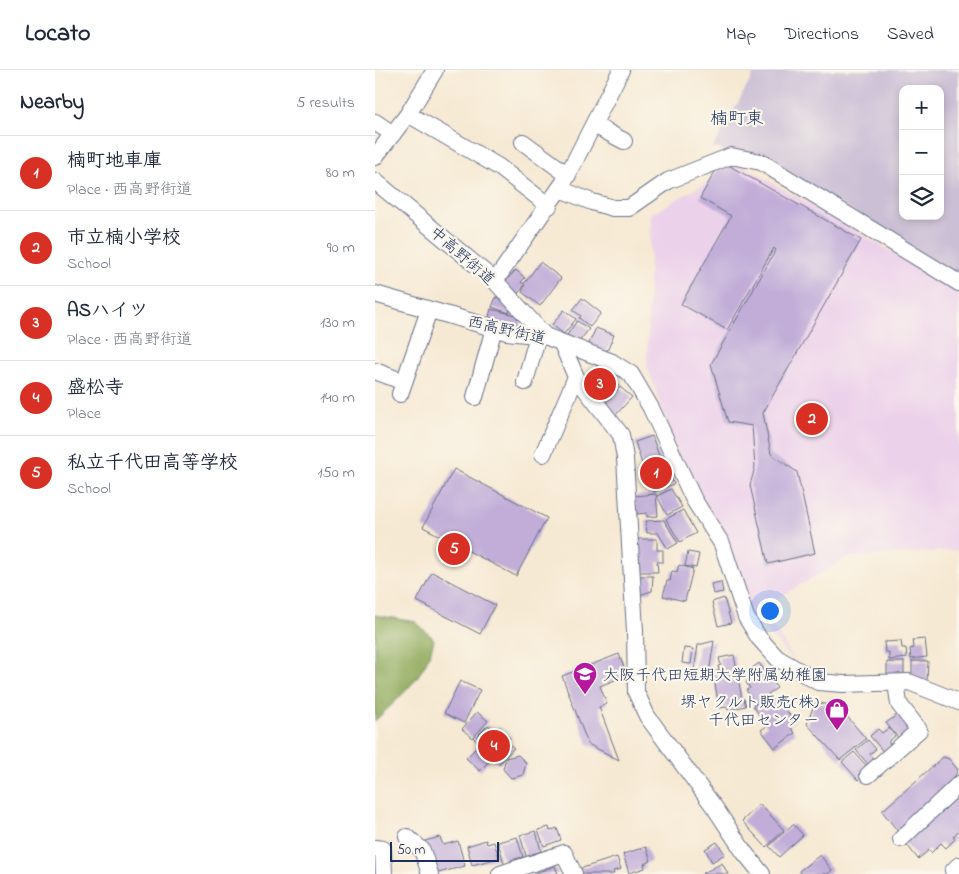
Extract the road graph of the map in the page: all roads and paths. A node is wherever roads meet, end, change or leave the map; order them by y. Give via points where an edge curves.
1 (435, 70) edge
2 (621, 70) edge
3 (408, 114) junction
4 (375, 122) edge
5 (594, 125) junction
6 (393, 134) junction
7 (624, 141) dead end
8 (523, 142) dead end
9 (375, 158) edge
10 (375, 181) edge
11 (564, 182) junction
12 (549, 206) junction
13 (495, 281) junction
14 (959, 283) edge
15 (375, 294) edge
16 (429, 310) junction
17 (494, 328) junction
18 (542, 335) junction
19 (562, 344) junction
20 (375, 371) edge
21 (576, 377) junction
22 (525, 382) dead end
23 (475, 397) dead end
24 (543, 454) dead end
25 (897, 683) junction
26 (959, 702) edge
27 (868, 775) dead end
28 (959, 784) edge
29 (407, 837) dead end
30 (901, 839) dead end
31 (375, 848) edge
32 (384, 874) edge
33 (430, 874) edge
34 (500, 874) edge
35 (573, 874) edge
36 (761, 874) edge

1 - 3 street
2 - 5 street
3 - 6 street
3 - 12 street via 499,167
4 - 6 street
5 - 7 street
5 - 11 street
6 - 9 street
8 - 11 street
10 - 13 street, 中高野街道
11 - 12 street
11 - 14 street via 592,202 613,208 629,208 668,181 731,156 761,162
12 - 13 street
13 - 18 street, 中高野街道
15 - 16 street, 西高野街道
16 - 17 street, 西高野街道
16 - 20 street via 402,388
17 - 18 street, 西高野街道
17 - 23 street
18 - 19 street, 西高野街道
18 - 22 street
19 - 21 street
19 - 25 street, 西高野街道 via 613,362 631,374 651,408 693,500 721,544 746,616 759,638 777,658 819,682
21 - 24 street
21 - 36 street via 621,434 635,621 636,692 647,716
25 - 26 street, 西高野街道 via 909,682
25 - 27 street via 899,704 919,730
28 - 30 street
29 - 33 street via 422,850
31 - 32 street via 383,849
34 - 35 street via 564,853

